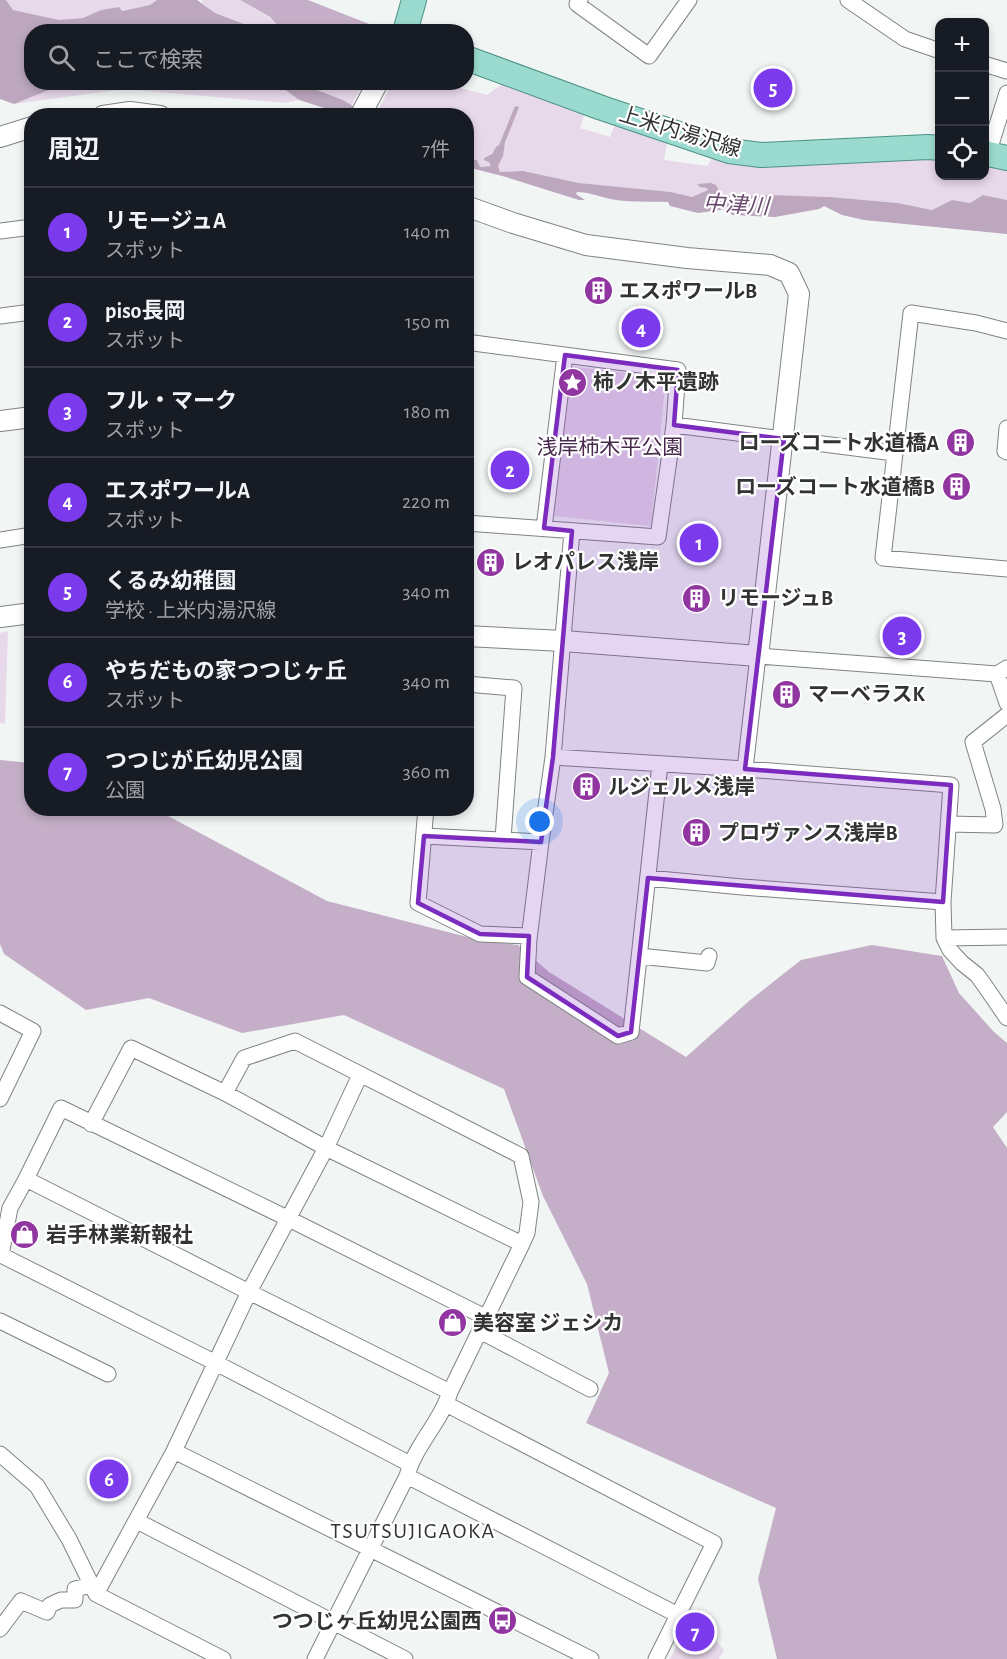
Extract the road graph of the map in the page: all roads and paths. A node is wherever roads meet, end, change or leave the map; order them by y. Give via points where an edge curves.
1 (414, 0) edge
2 (580, 0) edge
3 (688, 0) edge
4 (848, 0) edge
5 (407, 24) edge
6 (935, 50) edge
7 (474, 61) edge
8 (989, 66) edge
9 (1007, 71) edge
10 (374, 90) edge
11 (1007, 93) edge
12 (364, 108) edge
13 (24, 130) edge
14 (0, 137) edge
15 (935, 148) edge
16 (993, 155) edge
17 (474, 209) edge
18 (24, 228) edge
19 (0, 231) edge
20 (24, 313) edge
21 (0, 316) edge
22 (1007, 331) edge
23 (474, 343) edge
24 (565, 355) junction
25 (24, 418) edge
26 (0, 421) edge
27 (674, 425) junction
28 (1007, 429) edge
29 (784, 439) junction
30 (1007, 452) edge
31 (894, 453) junction
32 (474, 524) edge
33 (544, 528) junction
34 (572, 531) junction
35 (24, 537) edge
36 (0, 540) edge
37 (1007, 569) edge
38 (24, 614) edge
39 (0, 617) edge
40 (474, 636) edge
41 (563, 641) junction
42 (758, 656) junction
43 (1002, 671) edge
44 (474, 685) edge
45 (1007, 703) edge
46 (1007, 715) edge
47 (554, 757) junction
48 (660, 764) junction
49 (745, 769) junction
50 (425, 816) edge
51 (948, 824) junction
52 (424, 836) junction
53 (503, 840) junction
54 (541, 842) junction
55 (648, 878) junction
56 (943, 902) junction
57 (530, 936) junction
58 (1007, 937) edge
59 (944, 938) junction
60 (639, 956) junction
61 (709, 956) dead end
62 (0, 1013) edge
63 (1007, 1018) edge
64 (360, 1076) junction
65 (225, 1093) junction
66 (0, 1099) edge
67 (91, 1124) junction
68 (326, 1148) junction
69 (26, 1179) junction
70 (289, 1219) junction
71 (522, 1244) junction
72 (249, 1292) junction
73 (0, 1321) edge
74 (483, 1324) junction
75 (216, 1363) junction
76 (108, 1374) dead end
77 (590, 1389) dead end
78 (448, 1398) junction
79 (174, 1450) junction
80 (0, 1454) edge
81 (408, 1470) junction
82 (137, 1521) junction
83 (370, 1549) junction
84 (94, 1590) junction
85 (678, 1615) junction
86 (333, 1622) junction
87 (0, 1629) edge
88 (223, 1659) edge
89 (315, 1659) edge
90 (405, 1659) edge
91 (591, 1659) edge
92 (656, 1659) edge

1 - 5 main road
2 - 3 street via 577,4 649,56
4 - 6 street via 904,39
7 - 15 main road, 上米内湯沢線 via 729,151 761,155
8 - 9 street
10 - 12 street
11 - 16 street
13 - 14 street
17 - 29 street via 586,245 770,265 789,273 799,294
18 - 19 street
20 - 21 street
22 - 31 street via 911,313
23 - 24 street
24 - 27 street via 678,370
24 - 33 street
25 - 26 street
27 - 29 street
27 - 34 street via 658,537
28 - 30 street
29 - 31 street
29 - 42 street
31 - 37 street via 882,558
32 - 33 street
33 - 34 street
34 - 41 street
35 - 36 street
38 - 39 street
40 - 41 street
41 - 42 street
41 - 47 street
42 - 43 street
42 - 49 street
43 - 45 street
44 - 53 street via 514,688
46 - 51 street via 973,742 995,825
47 - 48 street
47 - 54 street
48 - 49 street
48 - 55 street
49 - 51 street via 951,785
50 - 52 street
51 - 56 street
52 - 53 street
52 - 57 street via 418,903 480,934
53 - 54 street
54 - 57 street
55 - 56 street
55 - 60 street
56 - 59 street
57 - 60 street via 527,977 618,1036 631,1032
58 - 59 street
59 - 63 street via 950,950 986,986
60 - 61 street via 707,963
62 - 66 street via 33,1031
64 - 65 street via 295,1041 244,1058
64 - 68 street
64 - 71 street via 521,1156 531,1202
65 - 67 street via 131,1048
65 - 68 street
67 - 69 street via 61,1108
67 - 70 street
68 - 70 street
68 - 71 street
69 - 72 street
69 - 75 street via 10,1208 1,1255
70 - 72 street
70 - 74 street
71 - 74 street
72 - 75 street
72 - 78 street
73 - 76 street
74 - 77 street
74 - 78 street
75 - 79 street
75 - 81 street
78 - 81 street
78 - 85 street via 714,1543
79 - 82 street
79 - 83 street
80 - 84 street via 37,1486
81 - 83 street
81 - 85 street
82 - 84 street
82 - 86 street
83 - 86 street
83 - 91 street
84 - 87 street via 75,1590 75,1600 61,1600 50,1605 47,1612 21,1600
84 - 88 street
85 - 92 street
86 - 89 street
86 - 90 street

